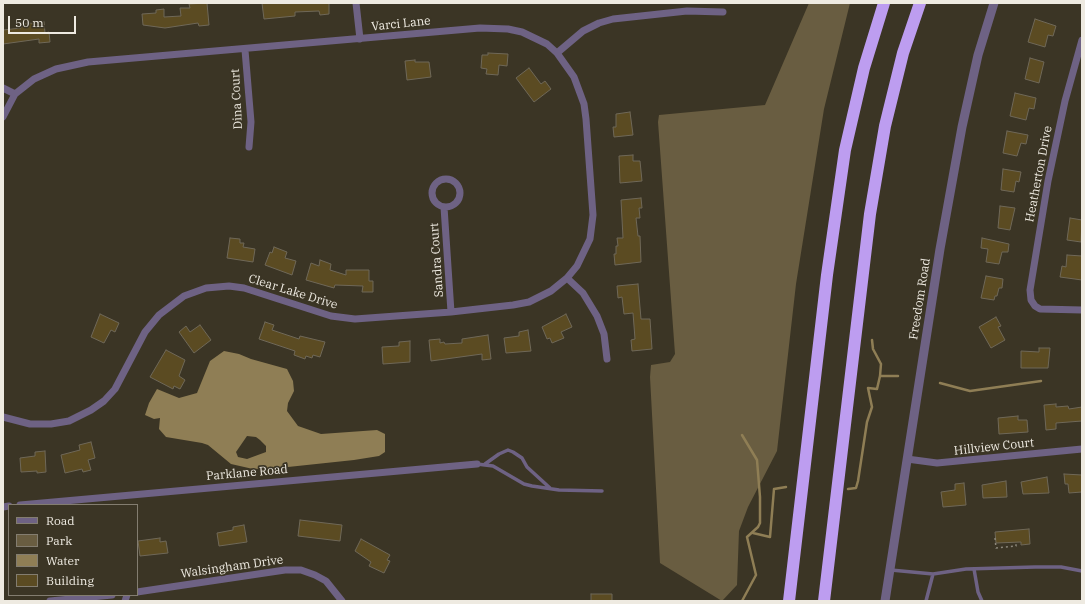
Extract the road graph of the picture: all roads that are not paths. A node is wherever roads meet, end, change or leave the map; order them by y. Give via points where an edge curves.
1 (356, 3) edge
2 (884, 3) edge
3 (920, 3) edge
4 (994, 3) edge
5 (723, 12) dead end
6 (360, 39) junction
7 (1082, 40) edge
8 (245, 50) junction
9 (557, 52) junction
10 (3, 88) edge
11 (15, 94) junction
12 (3, 117) edge
13 (250, 147) dead end
14 (444, 207) junction
15 (567, 278) junction
16 (561, 283) joint
17 (1082, 310) edge
18 (451, 312) junction
19 (607, 359) dead end
20 (3, 417) edge
21 (1082, 449) edge
22 (907, 459) junction
23 (477, 464) joint
24 (485, 464) junction
25 (550, 488) junction
26 (602, 491) dead end
27 (31, 504) edge
28 (974, 569) junction
29 (890, 570) junction
30 (1082, 571) edge
31 (933, 574) junction
32 (138, 592) edge
33 (102, 596) edge
34 (50, 601) edge
35 (342, 601) edge
36 (789, 601) edge
37 (824, 601) edge
38 (885, 601) edge
39 (926, 601) edge
40 (982, 601) edge

1 - 6 street
2 - 36 highway via 864,68 845,150 827,275
3 - 37 highway via 903,52 885,126 870,214
4 - 22 street, Freedom Road via 978,55 962,127
5 - 9 street via 687,11 613,19 583,31
6 - 8 street, Varci Lane
6 - 9 street, Varci Lane via 495,28 529,35
7 - 17 street, Heatherton Drive via 1049,174 1030,300 1040,309
8 - 11 street, Varci Lane via 88,62 56,69 34,80
8 - 13 street, Dina Court via 251,122
9 - 15 street, Varci Lane via 574,77 584,104 593,215 587,246 577,266
10 - 11 street
11 - 12 street
14 - 14 street, Sandra Court via 433,199 432,190 436,182 449,178 457,184 460,193 454,205
14 - 18 street, Sandra Court
15 - 16 street, Varci Lane
15 - 19 street via 583,293 597,316 604,334
16 - 18 street, Clear Lake Drive via 544,295 521,304
18 - 20 street, Clear Lake Drive via 346,319 244,288 206,288 184,296 155,319 145,332 115,389 91,410 69,421 51,424 30,424
21 - 22 street, Hillview Court via 937,463
22 - 29 street, Freedom Road
23 - 24 lane
23 - 27 street, Parklane Road
24 - 25 lane via 524,484
24 - 25 lane via 508,450 522,458 527,467
25 - 26 lane
28 - 30 lane via 1061,567
28 - 31 lane
28 - 40 lane
29 - 31 lane
29 - 38 street, Freedom Road
31 - 39 lane
32 - 35 street, Walsingham Drive via 285,570 301,570 326,582
33 - 34 street

